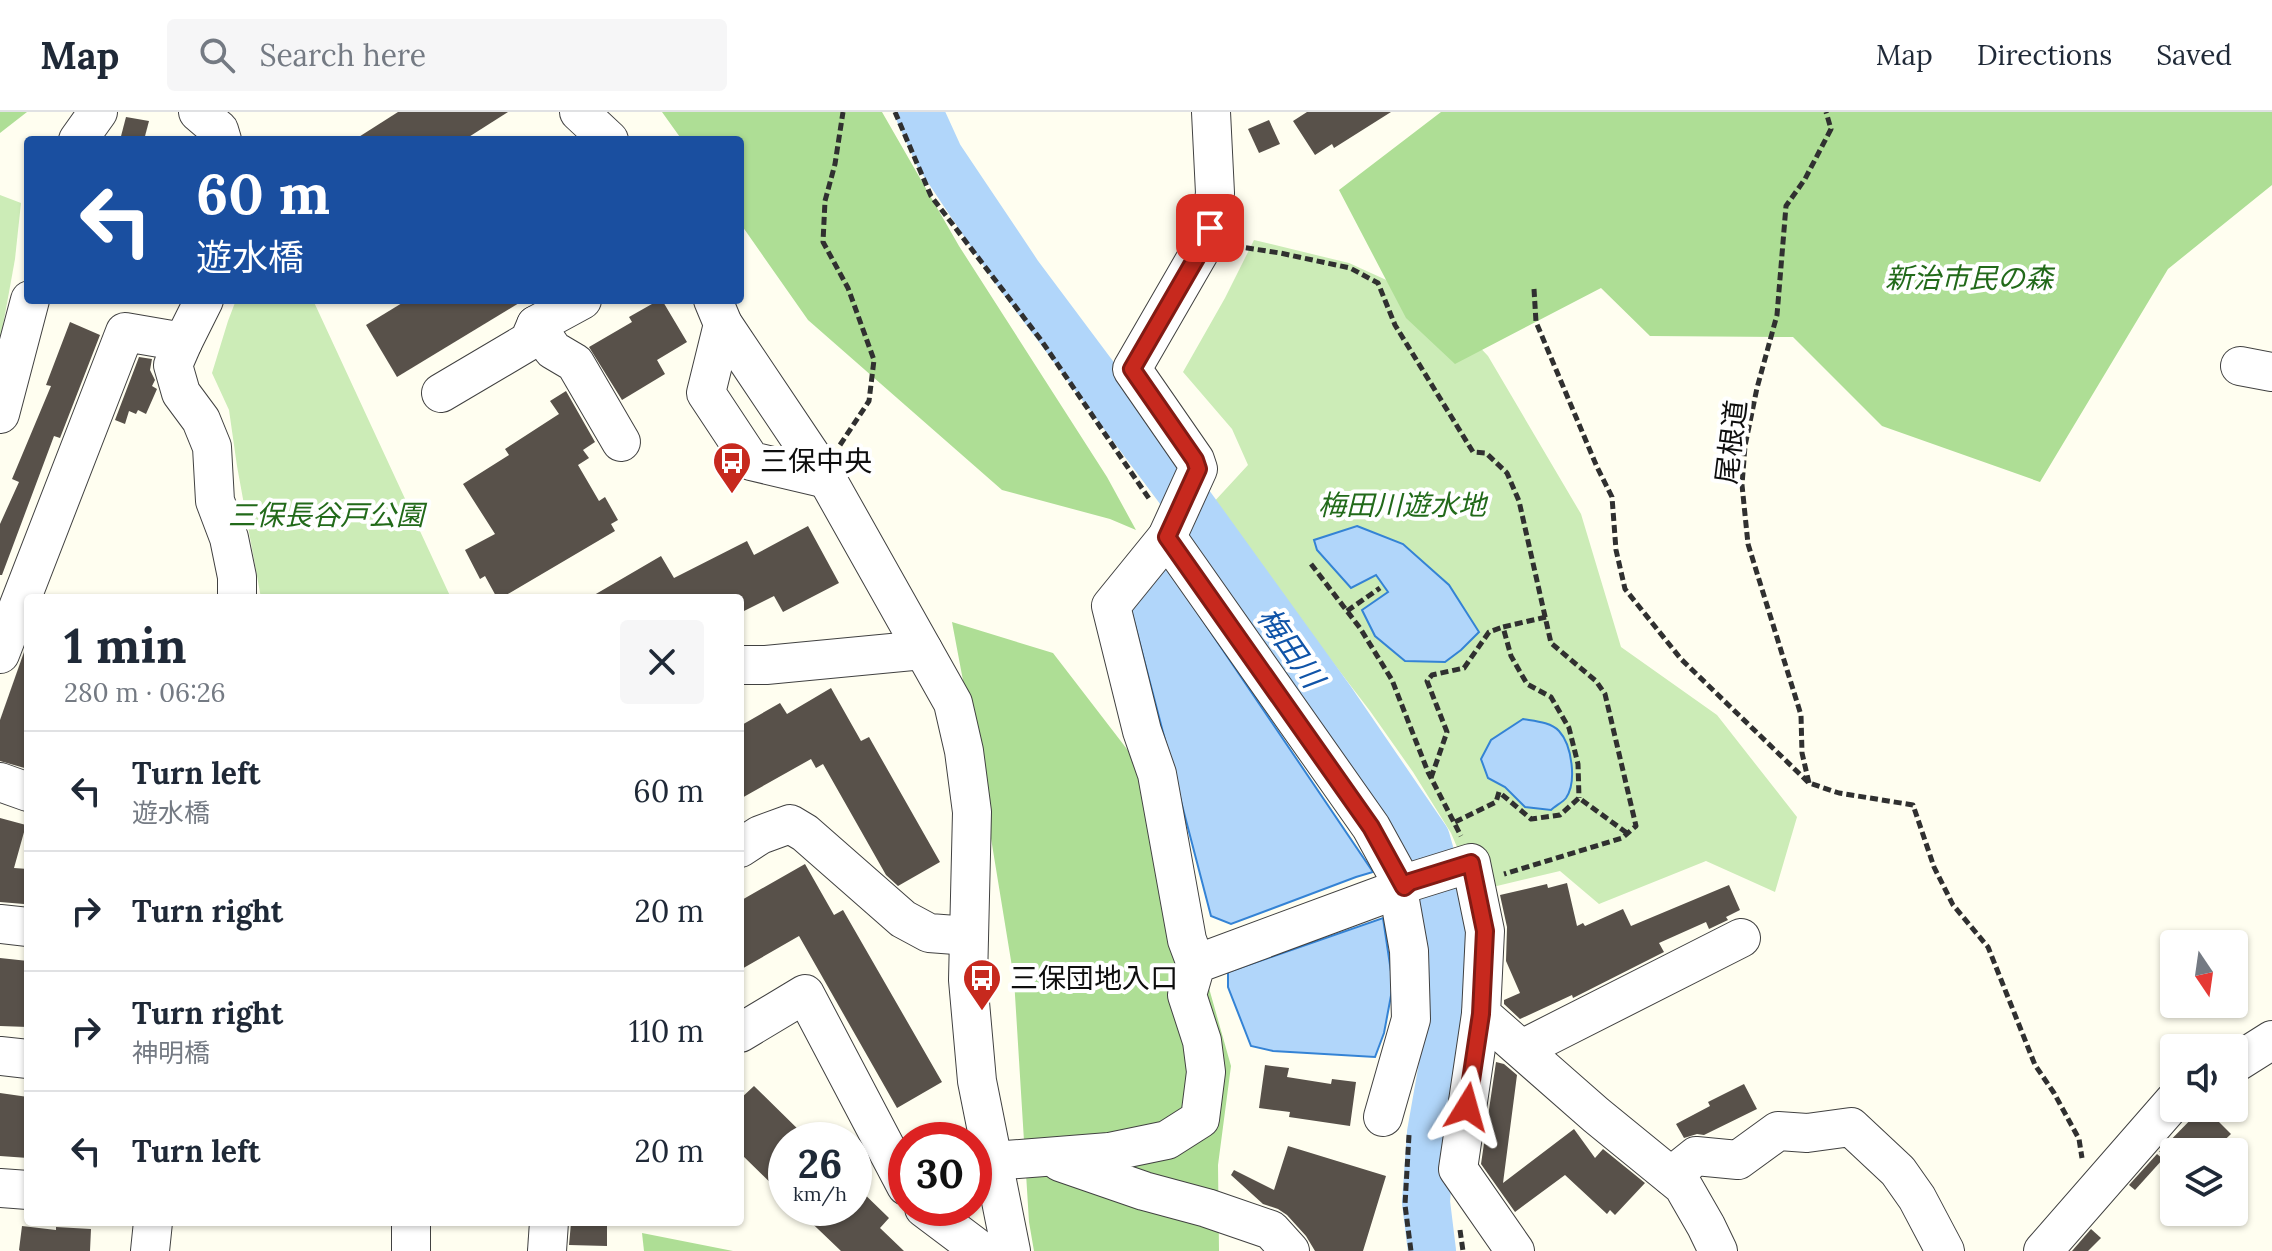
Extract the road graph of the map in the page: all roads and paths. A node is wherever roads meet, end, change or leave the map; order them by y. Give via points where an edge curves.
1 (98, 112) edge
2 (198, 112) edge
3 (843, 112) edge
4 (895, 112) edge
5 (1211, 112) edge
6 (1826, 112) edge
7 (81, 136) edge
8 (221, 136) edge
9 (1204, 241) junction
10 (1534, 289) dead end
11 (29, 304) edge
12 (202, 304) edge
13 (575, 304) edge
14 (718, 312) edge
15 (536, 325) junction
16 (183, 342) junction
17 (441, 393) dead end
18 (0, 414) edge
19 (621, 442) dead end
20 (827, 479) junction
21 (1168, 535) junction
22 (1311, 564) dead end
23 (1380, 588) dead end
24 (237, 594) edge
25 (1347, 611) junction
26 (1546, 617) junction
27 (1503, 627) junction
28 (923, 650) junction
29 (0, 654) edge
30 (744, 665) edge
31 (1431, 778) junction
32 (0, 782) edge
33 (1809, 783) junction
34 (24, 791) edge
35 (1579, 798) junction
36 (1455, 822) junction
37 (1627, 833) junction
38 (744, 845) edge
39 (1478, 868) junction
40 (1404, 886) junction
41 (0, 924) edge
42 (24, 927) edge
43 (969, 936) junction
44 (1741, 938) dead end
45 (1196, 964) junction
46 (1481, 1014) junction
47 (744, 1031) edge
48 (2272, 1040) edge
49 (1522, 1049) junction
50 (2248, 1055) edge
51 (0, 1056) edge
52 (24, 1059) edge
53 (1383, 1117) dead end
54 (2160, 1117) edge
55 (888, 1152) edge
56 (1046, 1157) junction
57 (993, 1161) junction
58 (1671, 1176) junction
59 (0, 1188) edge
60 (2096, 1189) junction
61 (24, 1190) edge
62 (153, 1226) edge
63 (411, 1226) edge
64 (549, 1226) edge
65 (948, 1226) edge
66 (150, 1251) edge
67 (411, 1251) edge
68 (547, 1251) edge
69 (981, 1251) edge
70 (1011, 1251) edge
71 (1290, 1251) edge
72 (1515, 1251) edge
73 (1718, 1251) edge
74 (1945, 1251) edge
75 (2043, 1251) edge

1 - 7 street
2 - 8 street
3 - 20 path via 825,201 823,242 848,288 874,360 869,401 839,447
4 - 21 path via 931,196 1088,406
5 - 9 street via 1215,193
6 - 33 path, 尾根道 via 1831,129 1786,206 1777,315 1745,446 1742,485 1748,544 1801,715
9 - 21 street via 1132,369 1198,469
9 - 26 path via 1350,268 1378,283 1395,325 1473,452 1486,453 1507,473 1519,501
10 - 33 path via 1536,322 1612,497 1625,589 1681,659
11 - 18 street
12 - 16 street
13 - 15 street
14 - 20 street
14 - 20 street via 706,393 751,461
15 - 17 street via 529,341
15 - 19 street via 553,350 575,363
16 - 24 street via 173,365 181,393 212,447 215,501 229,538
16 - 29 street via 125,332
20 - 28 street
21 - 40 street via 1371,827
21 - 45 street via 1111,606 1157,774
22 - 25 path
23 - 25 path
25 - 31 path via 1392,680
26 - 27 path
26 - 37 path via 1551,643 1605,694 1636,826
27 - 31 path via 1489,632 1464,668 1432,675 1427,681 1447,732
27 - 35 path via 1527,684 1551,697 1569,728
28 - 30 street
28 - 43 street via 953,703 964,751 972,812
31 - 36 path
32 - 34 street
33 - 60 path via 1913,805 1934,867 1953,905 1988,947 2035,1065 2079,1139 2083,1165
35 - 36 path via 1560,815 1531,819 1499,792 1496,802
35 - 37 path
36 - 39 path
37 - 39 path
38 - 43 street via 790,824 903,919 929,933
39 - 40 street
39 - 46 street via 1485,931
40 - 45 street
40 - 53 street via 1411,1019
41 - 42 street
43 - 57 street via 977,1081
44 - 49 street
45 - 56 street via 1187,995 1206,1072 1200,1119 1167,1140
46 - 49 street
46 - 72 street via 1458,1169
47 - 55 street via 805,994
48 - 50 street
49 - 58 street
51 - 52 street
54 - 60 street
56 - 57 street
56 - 71 street via 1271,1230
57 - 70 street
58 - 73 street via 1683,1186
58 - 74 street via 1696,1156 1738,1160 1778,1131 1851,1127 1898,1171
59 - 61 street
60 - 75 street
62 - 66 street
63 - 67 street
64 - 68 street
65 - 69 street

